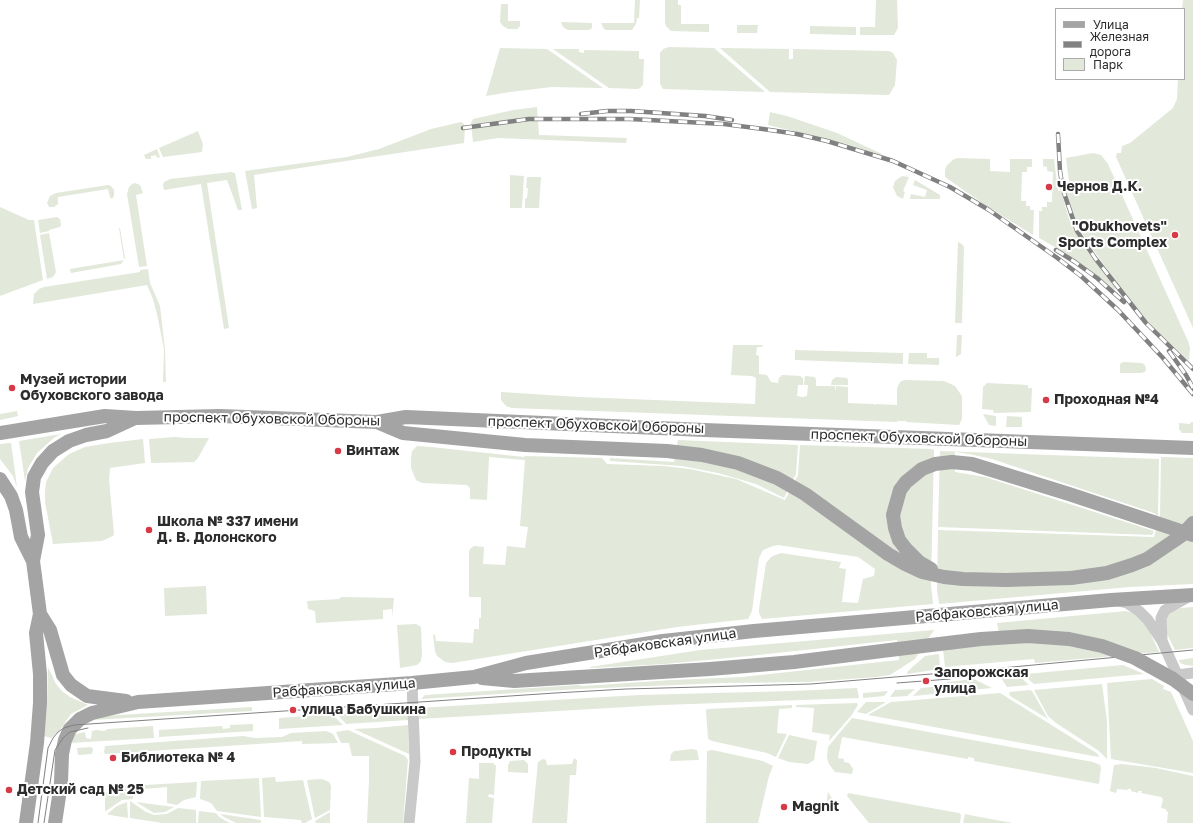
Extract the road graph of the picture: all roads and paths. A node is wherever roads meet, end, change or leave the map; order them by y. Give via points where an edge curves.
1 (136, 418) junction
2 (376, 422) junction
3 (0, 433) edge
4 (1193, 448) edge
5 (0, 479) edge
6 (1193, 522) edge
7 (1193, 535) edge
8 (32, 561) junction
9 (944, 577) junction
10 (1192, 595) edge
11 (1111, 600) junction
12 (40, 614) junction
13 (1162, 641) junction
14 (1193, 673) edge
15 (1177, 675) junction
16 (474, 677) junction
17 (412, 683) junction
18 (1193, 694) edge
19 (138, 702) junction
20 (1193, 710) edge
21 (26, 823) edge
22 (55, 823) edge
23 (409, 823) edge

1 - 2 main road, проспект Обуховской Обороны via 220,416
1 - 3 main road, проспект Обуховской Обороны via 105,416
1 - 8 main road via 107,431 69,440 53,451 42,463 34,477 32,492 38,535
2 - 4 main road, проспект Обуховской Обороны via 406,417
2 - 9 main road via 403,433 525,445 667,451 738,463 777,478 805,494 905,564 922,572
5 - 8 main road via 11,496 21,537
6 - 9 main road, bridge via 1181,536 1147,558 1107,573 1071,578 1006,580
7 - 9 main road via 963,462 935,464 922,469 906,482 900,490 893,515 899,540 906,549 919,562
8 - 12 main road
10 - 11 main road, Рабфаковская улица
10 - 13 street via 1165,610 1161,618
11 - 13 street via 1127,603 1139,611
11 - 16 main road, Рабфаковская улица via 663,641 526,663
12 - 19 main road, Рабфаковская улица via 50,630 65,678 75,689 93,697
12 - 21 main road via 36,633 40,674 38,735
13 - 15 street
14 - 15 street
15 - 20 street
16 - 17 main road, Рабфаковская улица
16 - 18 main road, bridge via 514,681 710,669 1028,636 1069,639 1102,646 1135,658 1173,679
17 - 19 main road, Рабфаковская улица
17 - 23 street via 415,762
19 - 22 main road, Рабфаковская улица via 92,713 80,719 66,736

